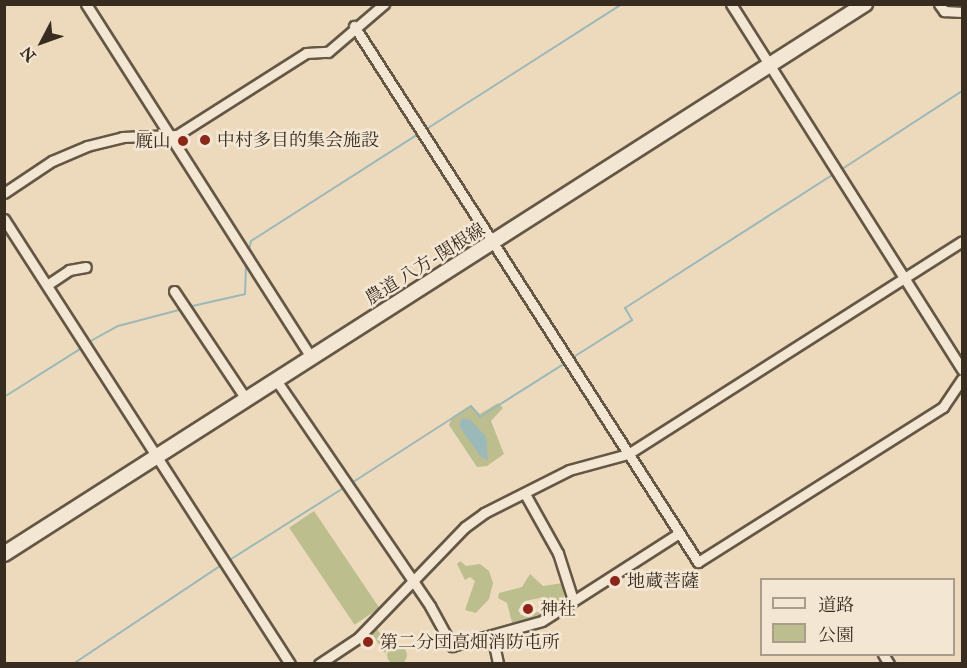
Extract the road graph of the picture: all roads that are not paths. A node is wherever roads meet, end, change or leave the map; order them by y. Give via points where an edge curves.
1 (86, 4) edge
2 (384, 4) edge
3 (731, 4) edge
4 (865, 4) edge
5 (939, 4) edge
6 (963, 12) edge
7 (354, 26) junction
8 (770, 65) junction
9 (170, 136) junction
10 (4, 193) edge
11 (4, 219) edge
12 (963, 241) edge
13 (492, 242) junction
14 (86, 267) dead end
15 (905, 277) junction
16 (47, 285) junction
17 (174, 291) dead end
18 (311, 357) junction
19 (963, 370) edge
20 (963, 379) edge
21 (276, 380) junction
22 (246, 399) junction
23 (628, 453) junction
24 (157, 456) junction
25 (525, 494) junction
26 (679, 533) junction
27 (4, 554) edge
28 (411, 581) junction
29 (573, 600) junction
30 (492, 635) junction
31 (290, 663) edge
32 (320, 663) edge
33 (498, 663) edge

1 - 9 street
2 - 7 street
3 - 8 street
4 - 8 street, 農道 八方-関根線
5 - 6 street via 951,13
7 - 9 street via 328,52 306,52
7 - 13 street
8 - 13 street, 農道 八方-関根線
8 - 15 street
9 - 10 street via 142,134 87,146 52,161
9 - 18 street via 200,188 239,238
11 - 16 street
12 - 15 street
13 - 18 street, 農道 八方-関根線
13 - 23 street
14 - 16 street via 69,270
15 - 19 street
15 - 23 street
16 - 24 street
17 - 22 street
18 - 21 street, 農道 八方-関根線
20 - 26 street via 943,407 698,562
21 - 22 street, 農道 八方-関根線
21 - 28 street
22 - 24 street, 農道 八方-関根線
23 - 25 street via 569,470
23 - 26 street
24 - 27 street, 農道 八方-関根線
24 - 31 street
25 - 28 street via 484,513 465,527
25 - 29 street via 558,553
26 - 29 street
28 - 30 street via 450,644
28 - 32 street via 358,638
29 - 30 street via 542,621
30 - 33 street

